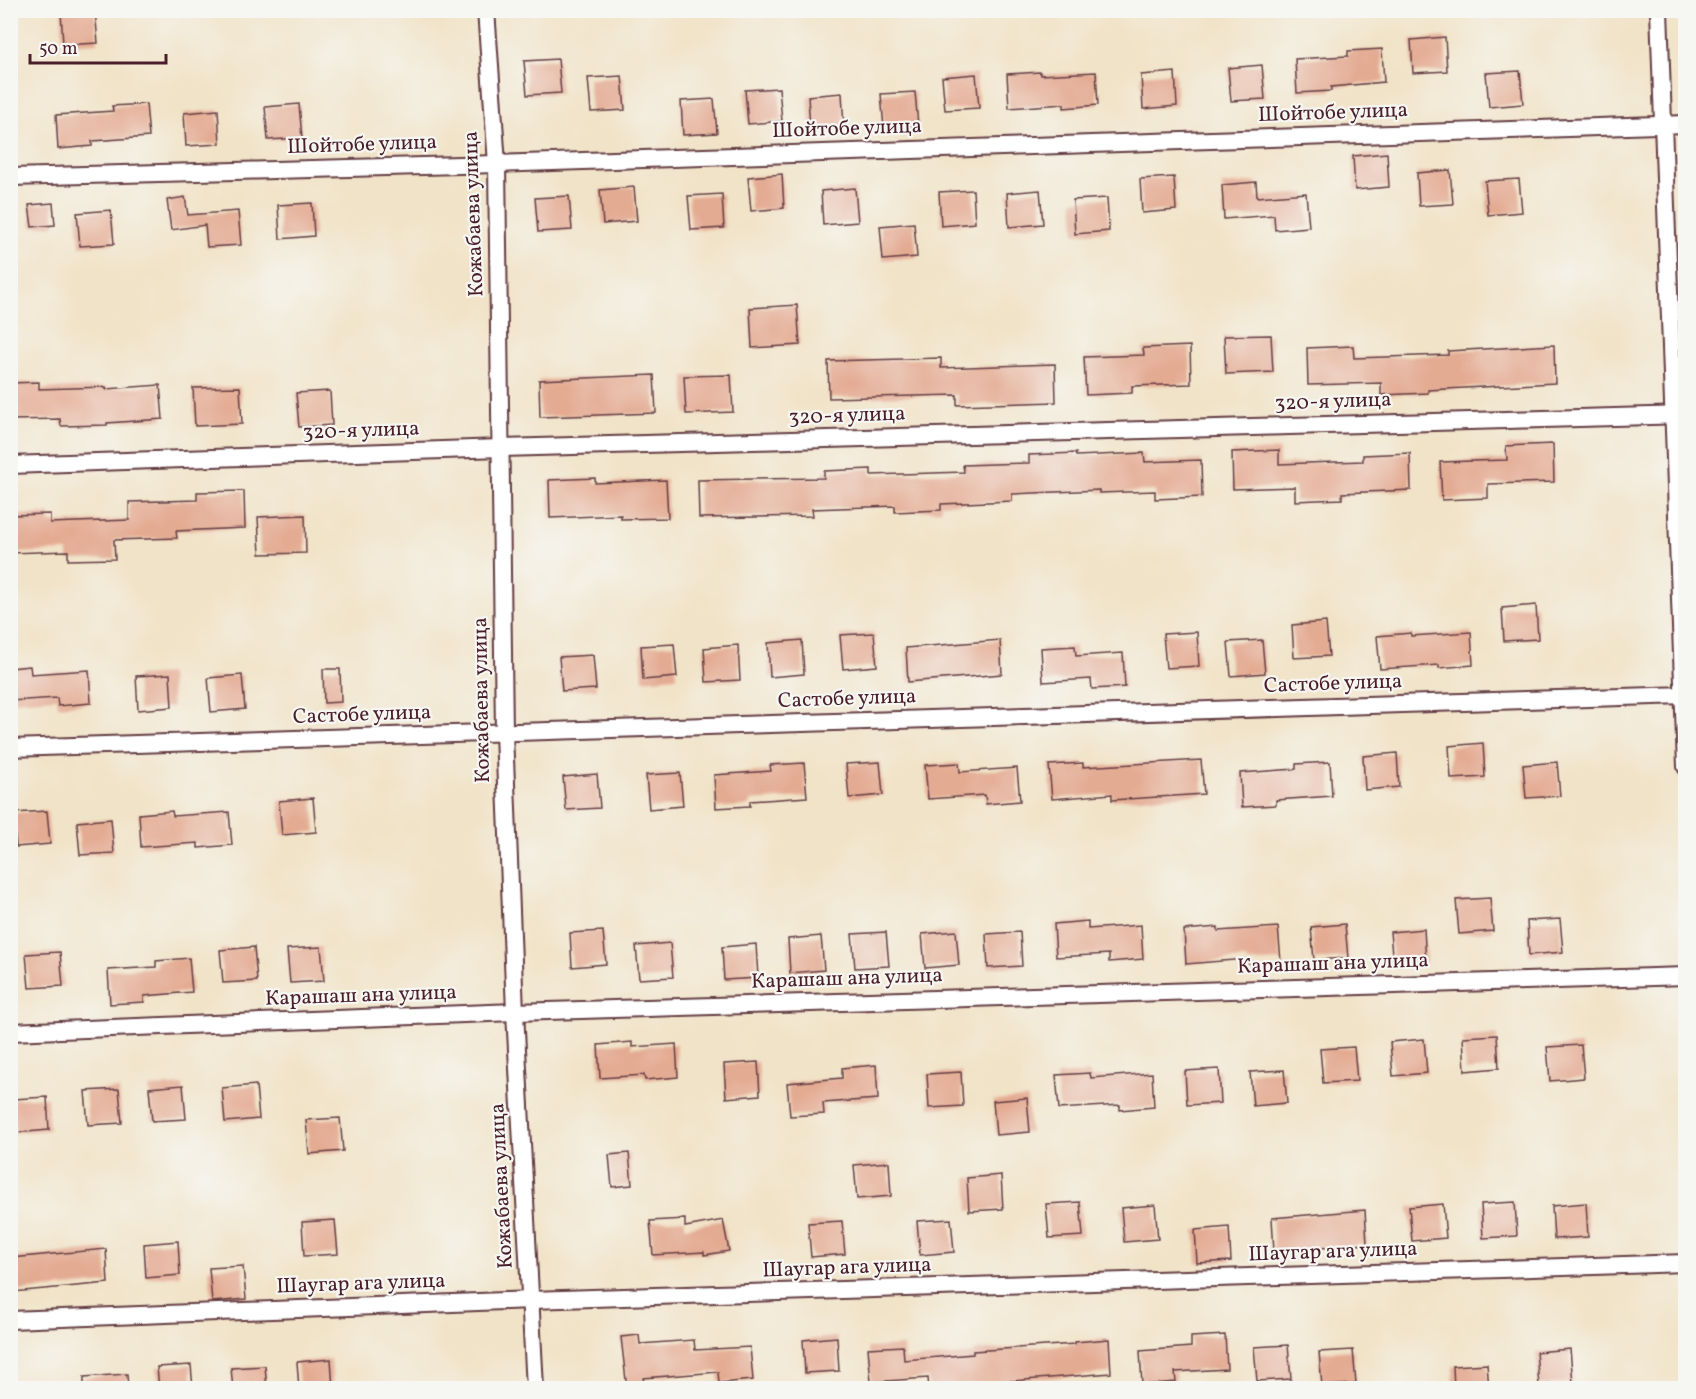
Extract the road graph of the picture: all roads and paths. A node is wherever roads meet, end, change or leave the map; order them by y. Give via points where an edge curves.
1 (486, 10) edge
2 (1659, 10) edge
3 (1664, 124) junction
4 (1686, 124) edge
5 (497, 164) junction
6 (10, 177) edge
7 (1679, 415) edge
8 (501, 448) junction
9 (10, 465) edge
10 (1684, 695) edge
11 (504, 733) junction
12 (10, 748) edge
13 (1686, 767) edge
14 (1686, 976) edge
15 (515, 1012) junction
16 (10, 1032) edge
17 (1686, 1263) edge
18 (531, 1300) junction
19 (10, 1320) edge
20 (535, 1389) edge

1 - 5 street, Кожабаева улица
2 - 3 street
3 - 4 street, Шойтобе улица
3 - 5 street, Шойтобе улица
3 - 7 street
5 - 6 street, Шойтобе улица
5 - 8 street, Кожабаева улица
7 - 8 street, 320-я улица
7 - 10 street
8 - 9 street, 320-я улица
8 - 11 street, Кожабаева улица
10 - 11 street, Састобе улица
10 - 13 street
11 - 12 street, Састобе улица
11 - 15 street, Кожабаева улица
14 - 15 street, Карашаш ана улица
15 - 16 street, Карашаш ана улица
15 - 18 street, Кожабаева улица
17 - 18 street, Шаугар ага улица
18 - 19 street, Шаугар ага улица
18 - 20 street, Кожабаева улица

